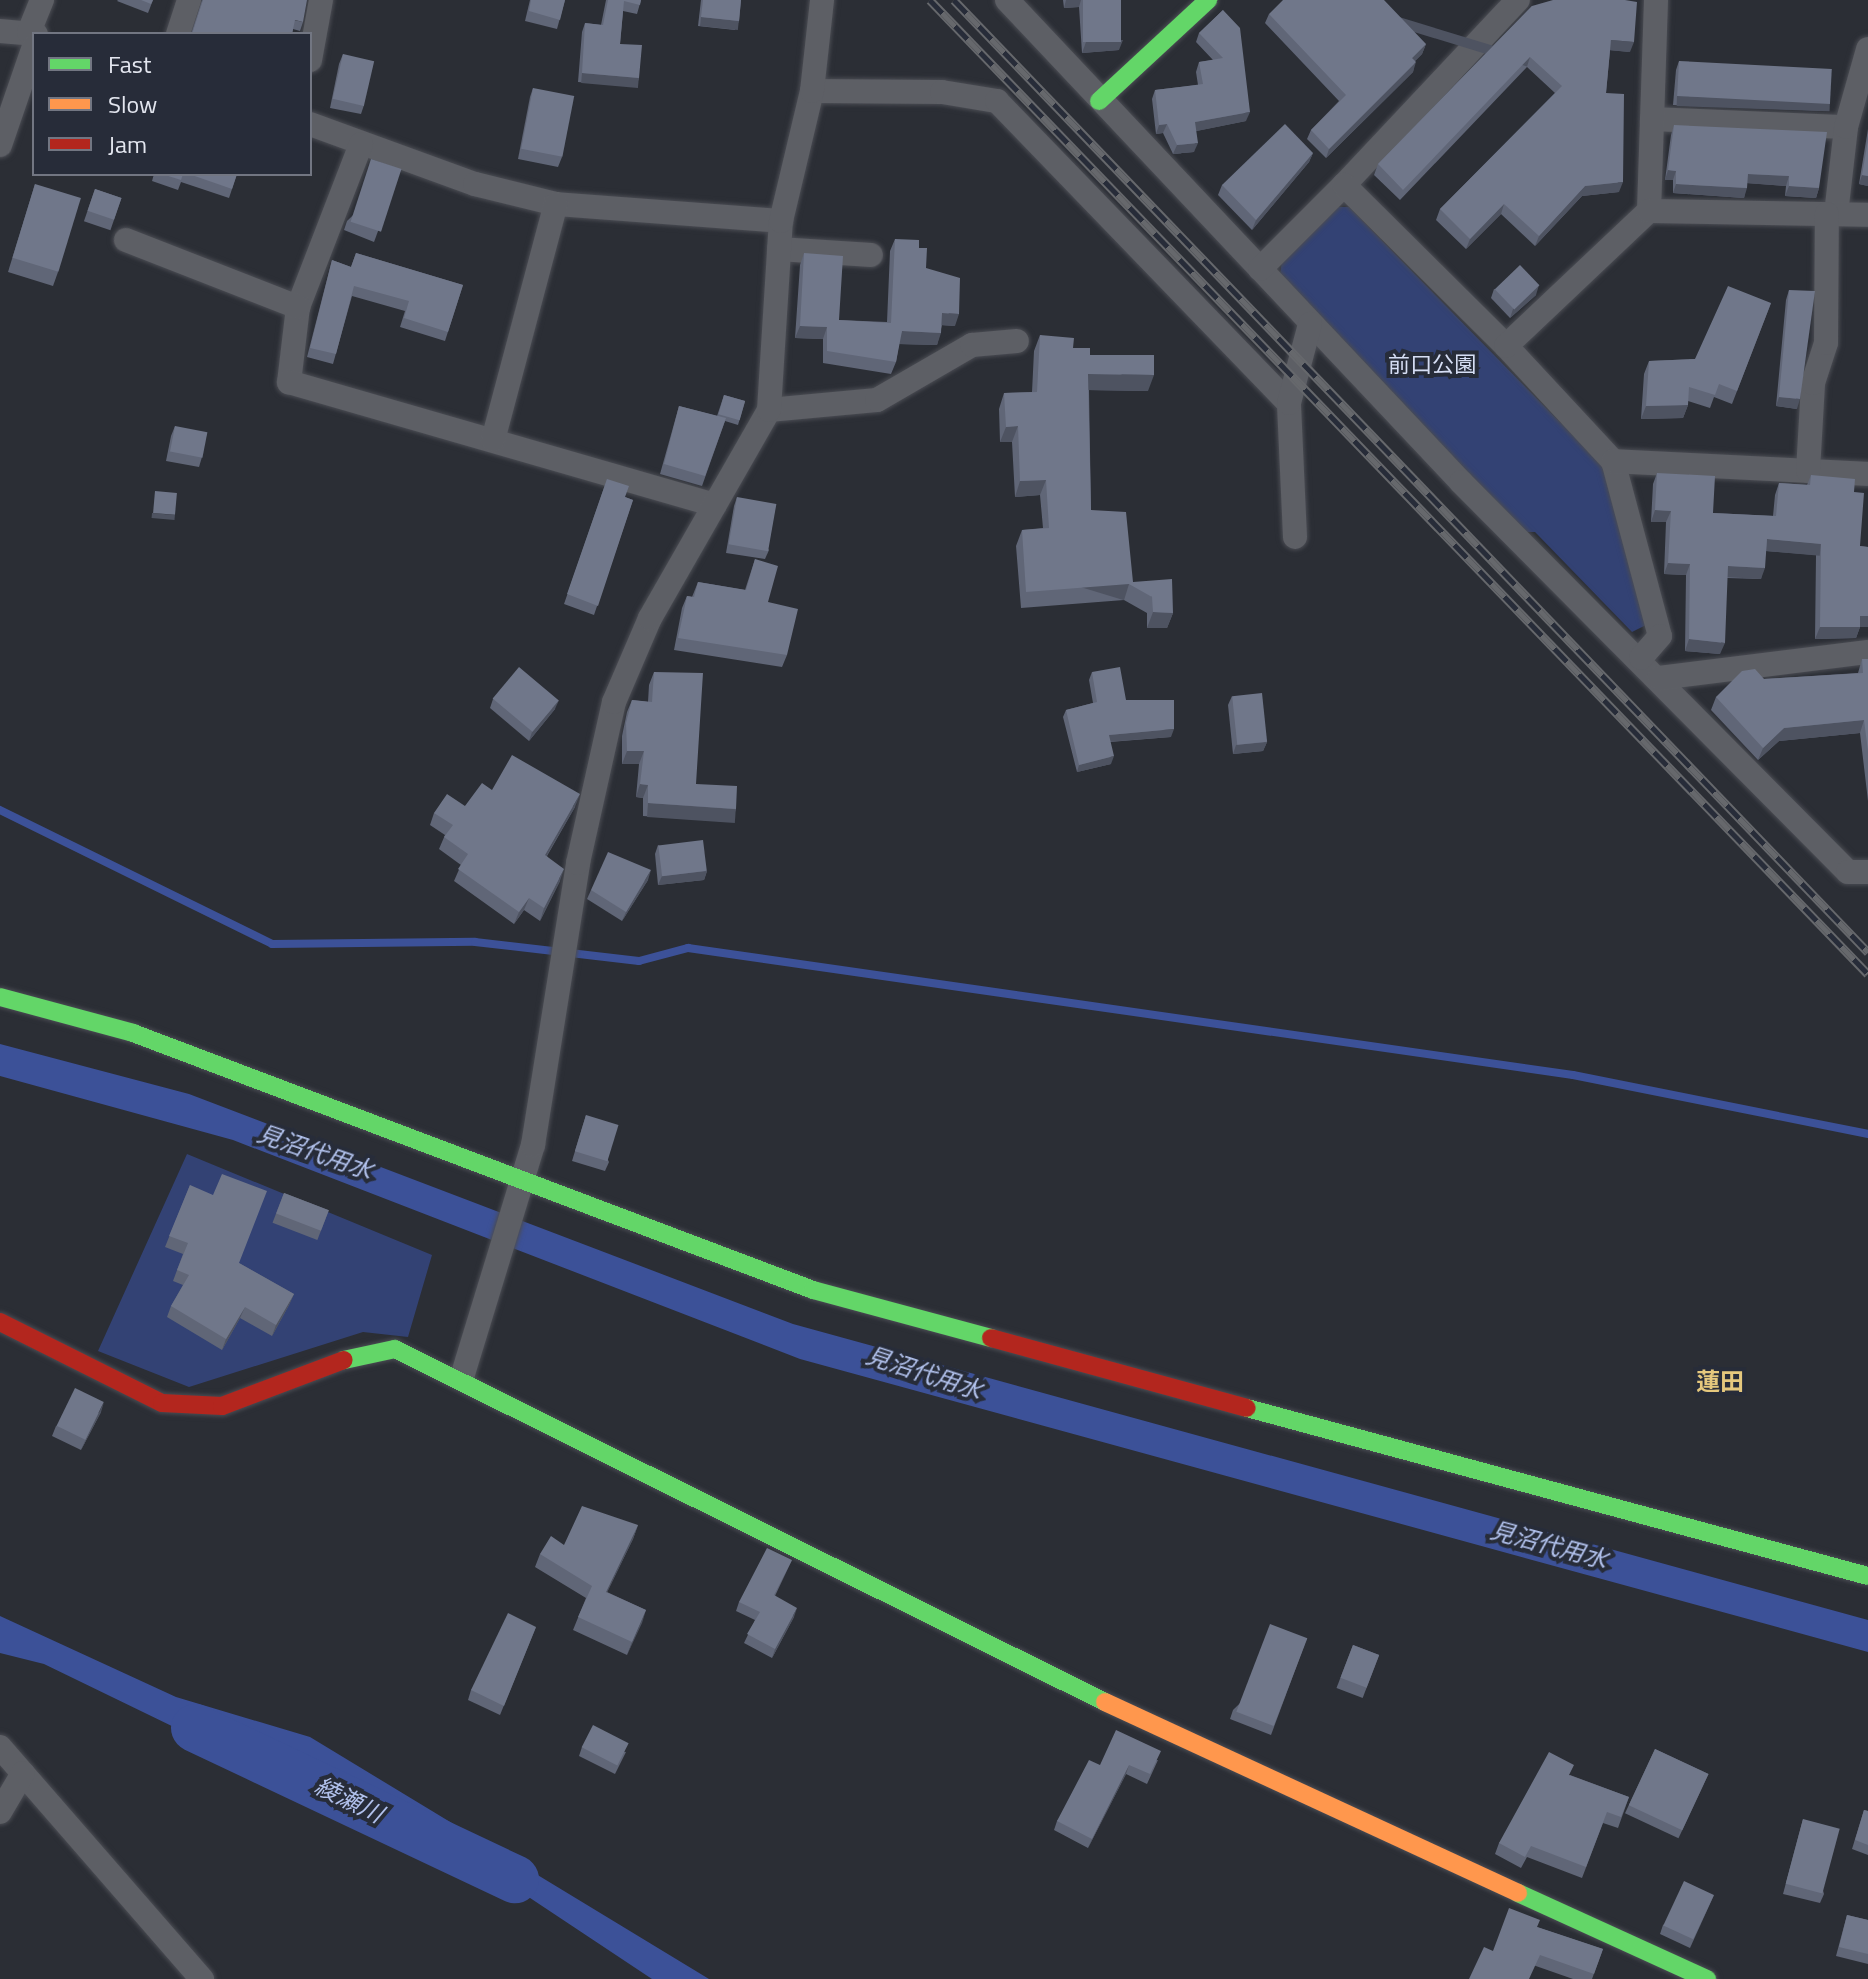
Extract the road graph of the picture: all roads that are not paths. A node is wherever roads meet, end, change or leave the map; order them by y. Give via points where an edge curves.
1 (42, 0) edge
2 (189, 0) edge
3 (321, 0) edge
4 (822, 0) edge
5 (1007, 0) edge
6 (1208, 0) edge
7 (1518, 0) edge
8 (1656, 0) edge
9 (0, 31) edge
10 (34, 32) edge
11 (179, 32) edge
12 (32, 37) edge
13 (32, 40) edge
14 (312, 49) edge
15 (1868, 49) edge
16 (812, 91) junction
17 (1099, 101) junction
18 (1652, 119) junction
19 (312, 125) edge
20 (1846, 127) junction
21 (361, 144) junction
22 (0, 145) edge
23 (1344, 185) junction
24 (556, 204) junction
25 (1649, 211) junction
26 (1832, 214) junction
27 (1868, 215) edge
28 (781, 221) junction
29 (126, 240) dead end
30 (779, 249) junction
31 (871, 255) dead end
32 (1260, 269) junction
33 (298, 307) junction
34 (1310, 324) junction
35 (1017, 341) dead end
36 (1506, 346) junction
37 (1289, 403) junction
38 (769, 410) junction
39 (493, 440) junction
40 (1613, 461) junction
41 (1808, 471) junction
42 (1868, 474) edge
43 (715, 505) junction
44 (1295, 537) dead end
45 (1868, 652) edge
46 (1641, 658) junction
47 (1659, 678) junction
48 (1868, 872) edge
49 (0, 997) edge
50 (523, 1178) junction
51 (0, 1322) edge
52 (462, 1377) junction
53 (1868, 1576) edge
54 (0, 1747) edge
55 (23, 1773) junction
56 (0, 1812) edge
57 (202, 1979) edge
58 (1707, 1979) edge

1 - 10 street
2 - 11 street
3 - 14 street
4 - 16 street
5 - 17 street
6 - 17 street
7 - 23 street
8 - 18 street
9 - 12 street
13 - 22 street
15 - 20 street
16 - 28 street
16 - 37 street via 942,92 997,101
17 - 32 street
18 - 20 street
18 - 25 street
19 - 21 street
20 - 26 street
21 - 24 street via 475,184
21 - 33 street
23 - 32 street
23 - 36 street
24 - 28 street
24 - 39 street
25 - 26 street
25 - 36 street
26 - 27 street
26 - 41 street via 1826,343 1813,383
28 - 30 street
29 - 33 street
30 - 31 street
30 - 38 street
32 - 34 street
33 - 39 street via 289,382 337,401
34 - 37 street
34 - 46 street
35 - 38 street via 972,345 877,400
36 - 40 street
37 - 44 street
38 - 43 street
39 - 43 street
40 - 41 street
40 - 46 street via 1660,636
41 - 42 street
43 - 50 street via 650,618 614,702
45 - 47 street
46 - 47 street
47 - 48 street via 1848,872
49 - 50 street via 133,1033
50 - 52 street
50 - 53 street via 813,1290
51 - 52 street via 162,1403 222,1406 318,1366 395,1349
52 - 58 street via 1164,1732
54 - 55 street
55 - 56 street
55 - 57 street

